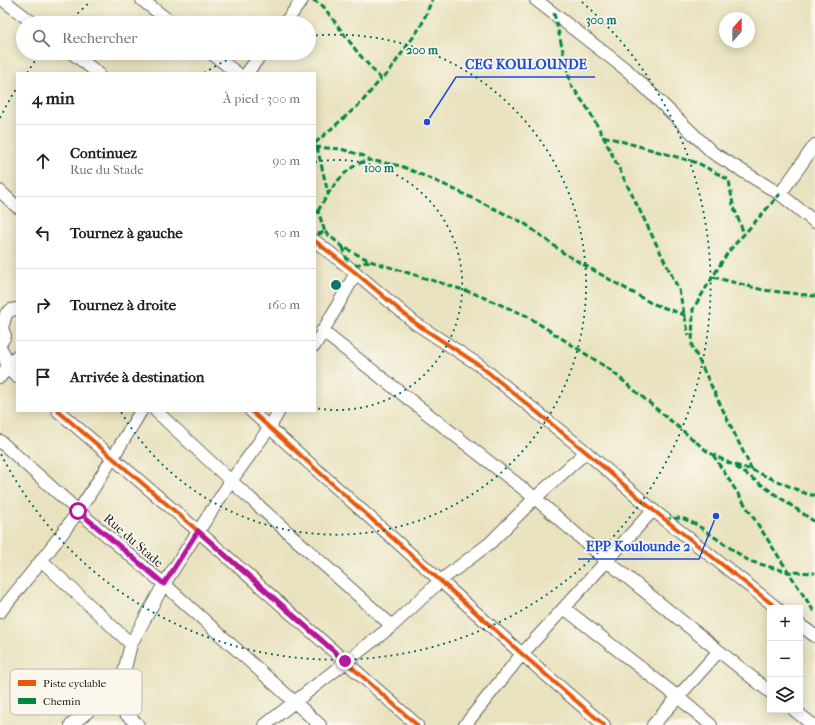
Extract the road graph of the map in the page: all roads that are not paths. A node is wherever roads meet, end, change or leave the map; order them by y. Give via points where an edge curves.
1 (3, 0) edge
2 (142, 0) edge
3 (302, 0) edge
4 (536, 0) edge
5 (24, 16) edge
6 (163, 16) edge
7 (290, 16) edge
8 (81, 60) edge
9 (220, 60) edge
10 (257, 60) edge
11 (97, 72) edge
12 (236, 72) edge
13 (248, 72) edge
14 (815, 145) edge
15 (0, 191) edge
16 (780, 194) junction
17 (16, 206) edge
18 (815, 222) edge
19 (316, 242) edge
20 (356, 273) junction
21 (16, 309) edge
22 (322, 331) junction
23 (316, 343) edge
24 (0, 344) edge
25 (0, 347) edge
26 (16, 358) edge
27 (8, 374) edge
28 (59, 412) edge
29 (140, 412) edge
30 (157, 412) edge
31 (252, 412) edge
32 (278, 412) edge
33 (270, 427) junction
34 (0, 441) edge
35 (586, 452) junction
36 (113, 458) junction
37 (231, 481) junction
38 (535, 498) junction
39 (653, 510) junction
40 (78, 511) junction
41 (198, 531) junction
42 (41, 560) junction
43 (607, 561) junction
44 (440, 581) junction
45 (164, 584) junction
46 (773, 605) edge
47 (564, 608) junction
48 (0, 612) edge
49 (392, 626) junction
50 (803, 627) edge
51 (815, 636) edge
52 (131, 644) junction
53 (718, 652) junction
54 (522, 654) junction
55 (345, 661) junction
56 (125, 669) edge
57 (767, 690) edge
58 (678, 697) junction
59 (294, 702) junction
60 (798, 713) edge
61 (83, 715) edge
62 (127, 715) edge
63 (71, 725) edge
64 (138, 725) edge
65 (265, 725) edge
66 (320, 725) edge
67 (417, 725) edge
68 (465, 725) edge
69 (604, 725) edge
70 (653, 725) edge
71 (711, 725) edge
72 (813, 725) edge

1 - 5 street
2 - 6 street
3 - 7 street
4 - 16 street via 628,71 713,153
8 - 11 street
9 - 12 street
10 - 13 street
14 - 16 street
15 - 17 street
16 - 18 street
19 - 20 street
20 - 22 street
20 - 35 street via 415,323 479,365
21 - 24 street via 6,314 2,328 5,336
22 - 23 street
22 - 38 street
25 - 27 street
26 - 27 street
28 - 36 street
29 - 36 street
30 - 37 street
31 - 33 street
32 - 33 street
33 - 37 street
33 - 44 street
34 - 40 street, Rue du Stade
35 - 38 street
35 - 39 street
36 - 40 street
36 - 41 street
37 - 41 street
37 - 49 street
38 - 43 street
38 - 44 street via 490,543
39 - 43 street
39 - 46 street
40 - 42 street
40 - 45 street, Rue du Stade
41 - 45 street
41 - 55 street
42 - 48 street
42 - 52 street
43 - 47 street
43 - 53 street
44 - 49 street
44 - 54 street
45 - 52 street
45 - 59 street, Rue du Stade
47 - 54 street
47 - 58 street
49 - 55 street
50 - 51 street
52 - 56 street
53 - 57 street
53 - 58 street
54 - 68 street
54 - 69 street
55 - 59 street
55 - 67 street
58 - 70 street
58 - 71 street
59 - 65 street
59 - 66 street, Rue du Stade
60 - 72 street
61 - 63 street
62 - 64 street

